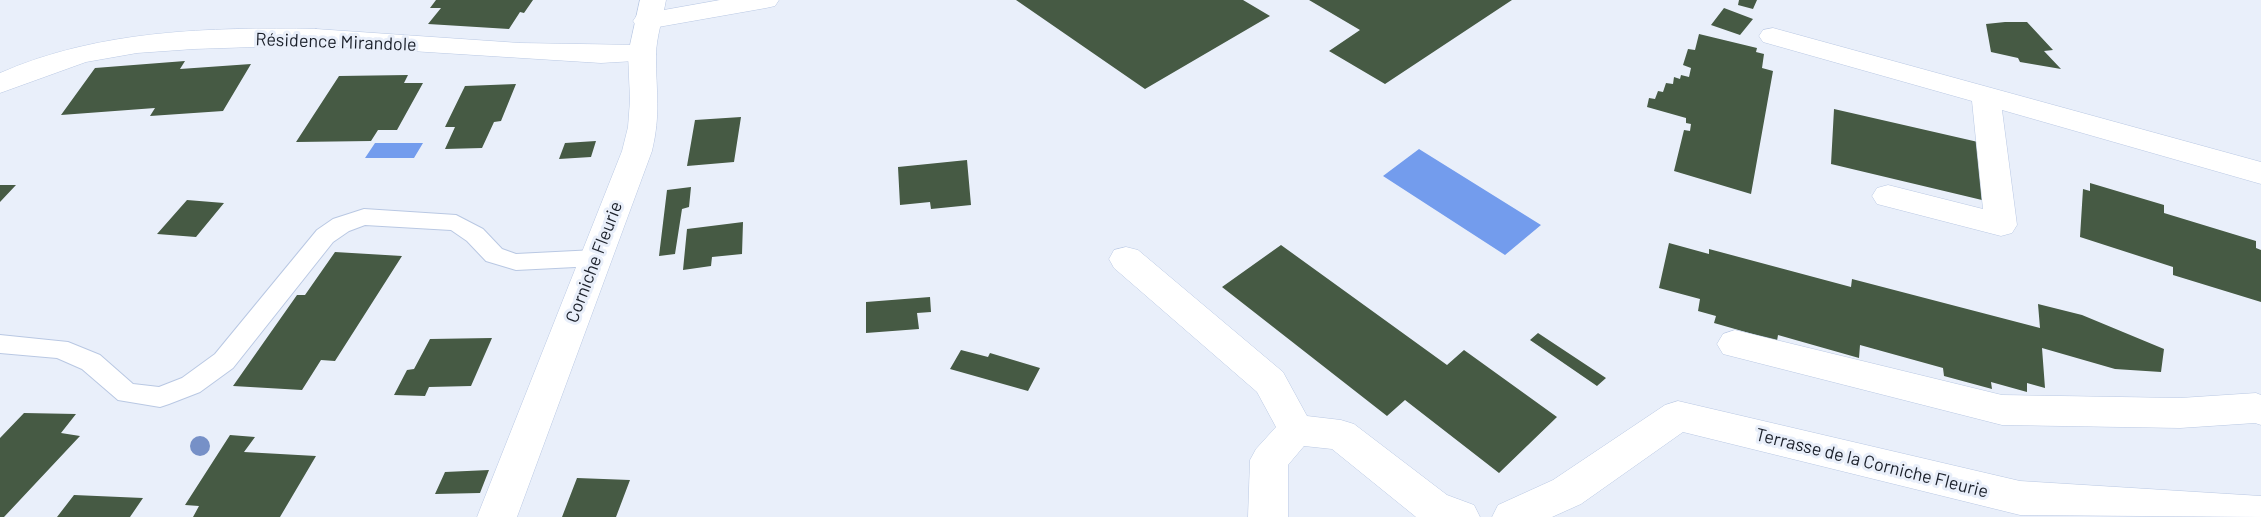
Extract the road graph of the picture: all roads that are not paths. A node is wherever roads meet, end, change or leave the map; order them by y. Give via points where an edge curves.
1 (766, 0) edge
2 (650, 10) edge
3 (1773, 36) dead end
4 (642, 54) junction
5 (0, 84) edge
6 (1986, 97) junction
7 (2261, 173) edge
8 (1888, 196) dead end
9 (595, 258) junction
10 (1126, 259) dead end
11 (0, 344) edge
12 (1736, 344) dead end
13 (2261, 410) edge
14 (1296, 430) junction
15 (2261, 513) edge
16 (497, 517) edge
17 (1268, 517) edge
18 (1460, 517) edge
19 (1512, 517) edge

1 - 2 street
2 - 4 street, Corniche Fleurie
3 - 6 street
4 - 5 street, Résidence Mirandole via 589,56 314,37 145,42 83,52 30,69
4 - 9 street, Corniche Fleurie via 643,127
6 - 7 street
6 - 8 street via 2001,225
9 - 11 lane via 516,262 494,255 475,235 456,223 364,218 341,225 325,236 224,361 191,385 160,397 127,393 92,362 60,349
9 - 16 street, Corniche Fleurie
10 - 14 street via 1270,382
12 - 13 street via 2002,410
14 - 17 street via 1269,460
14 - 18 street via 1341,435 1434,508
15 - 19 street, Terrasse de la Corniche Fleurie via 2020,498 1678,416 1567,492

